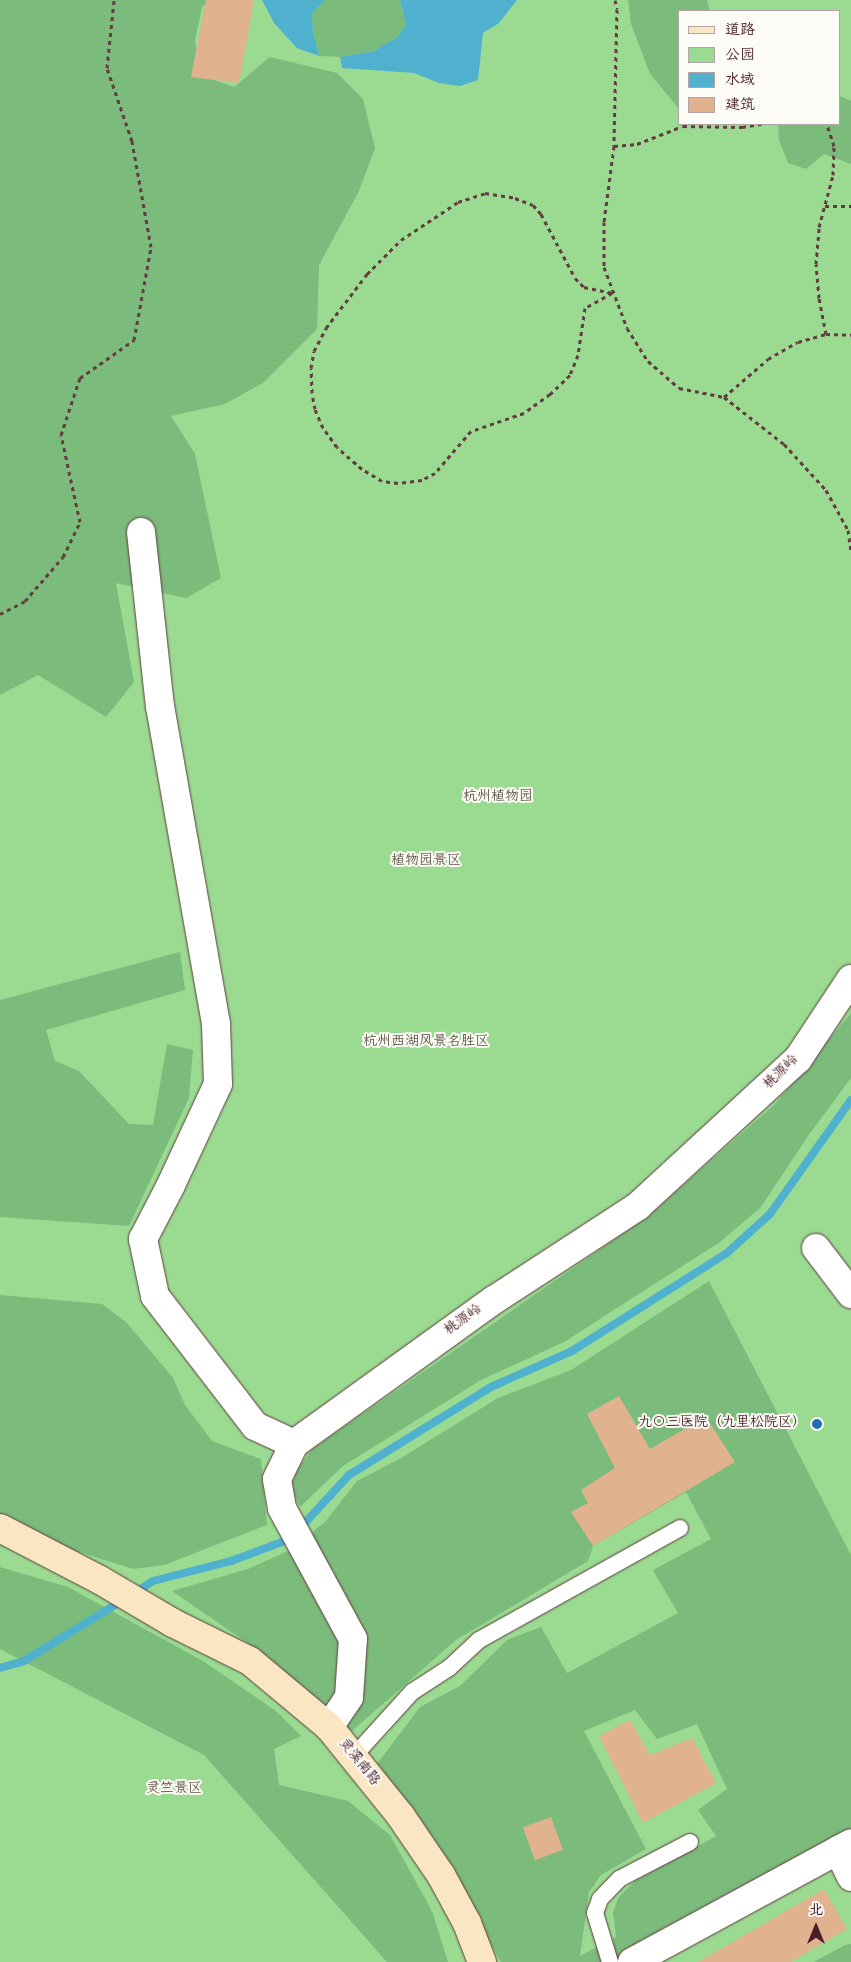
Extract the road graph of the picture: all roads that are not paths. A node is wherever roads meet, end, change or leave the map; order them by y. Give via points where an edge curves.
1 (141, 532) dead end
2 (851, 979) edge
3 (816, 1248) dead end
4 (851, 1294) edge
5 (294, 1444) junction
6 (0, 1528) edge
7 (680, 1528) dead end
8 (329, 1727) junction
9 (353, 1757) junction
10 (690, 1842) dead end
11 (844, 1846) edge
12 (851, 1877) edge
13 (482, 1962) edge
14 (610, 1962) edge
15 (632, 1962) edge

1 - 5 street via 160,706 216,1024 218,1084 143,1238 155,1296 255,1426
2 - 5 street, 桃源岭 via 798,1059 638,1206 494,1300
3 - 4 street
5 - 8 street, 桃源岭 via 277,1479 282,1508 353,1639 349,1697
6 - 8 main road, 灵溪南路 via 250,1661
7 - 9 lane via 479,1640 449,1668 412,1692
8 - 9 main road, 灵溪南路
9 - 13 main road, 灵溪南路 via 400,1815 441,1875 467,1923
10 - 14 lane via 619,1879 600,1899 594,1913
11 - 12 street
11 - 15 street

